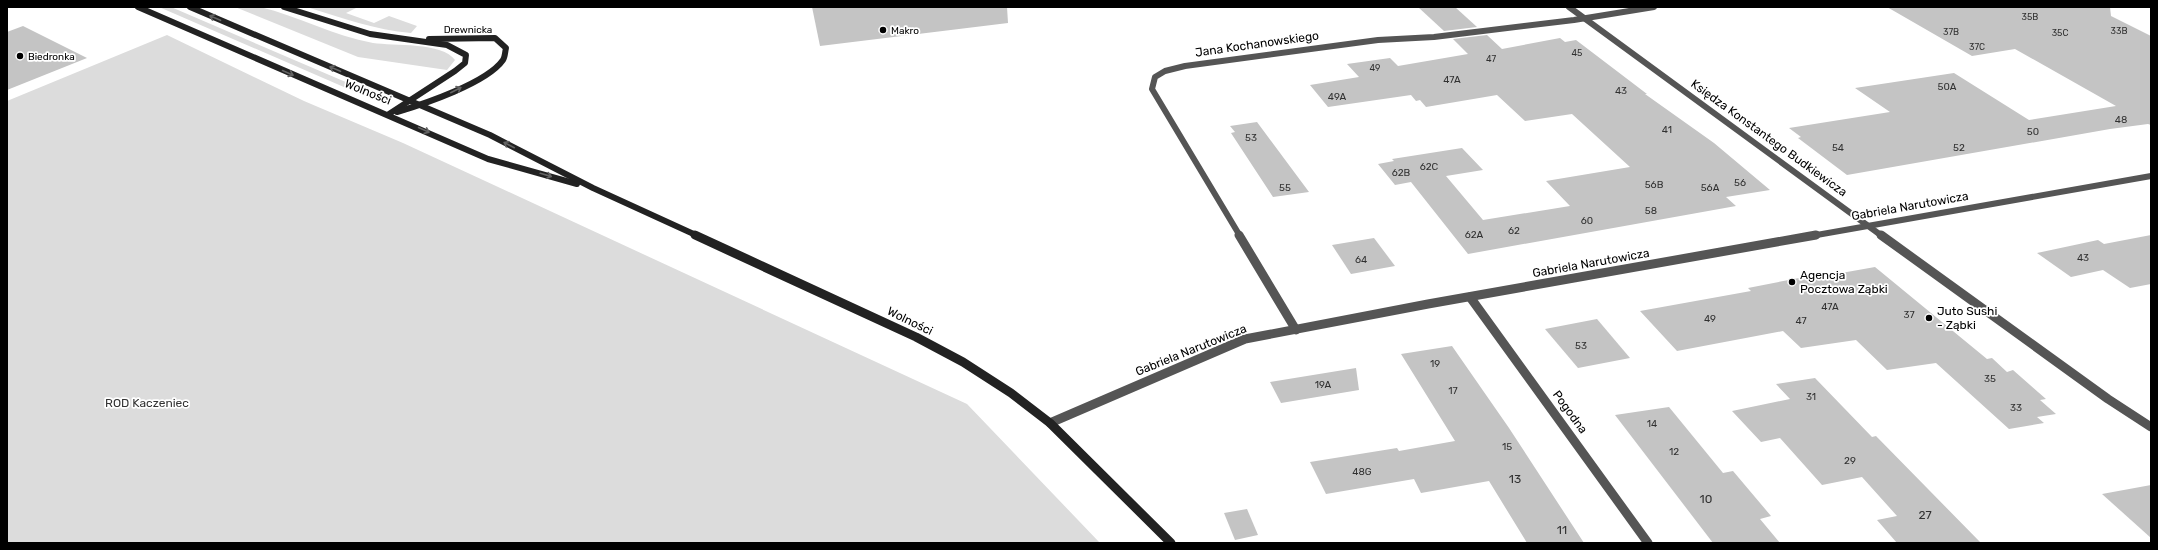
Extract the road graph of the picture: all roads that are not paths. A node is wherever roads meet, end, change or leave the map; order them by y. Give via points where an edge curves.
1 (138, 7) edge
2 (190, 7) edge
3 (284, 7) edge
4 (1569, 7) edge
5 (1654, 7) edge
6 (1584, 18) junction
7 (412, 40) junction
8 (410, 101) junction
9 (421, 106) junction
10 (389, 114) junction
11 (2151, 176) edge
12 (593, 188) junction
13 (1868, 226) junction
14 (1470, 298) junction
15 (1296, 330) junction
16 (1050, 423) junction
17 (2151, 426) edge
18 (1171, 543) edge
19 (1648, 543) edge

1 -> 10 street, Wolności
8 -> 2 street, Wolności
3 - 7 street, Drewnicka via 371,34
4 - 6 street, Księdza Konstantego Budkiewicza
5 - 6 street, Jana Kochanowskiego
6 - 13 street, Księdza Konstantego Budkiewicza
6 - 15 street, Jana Kochanowskiego via 1434,37 1378,40 1185,66 1165,71 1155,77 1152,89
7 - 8 street, Drewnicka via 452,47 466,54 466,58 465,63 455,71
9 -> 7 street, Drewnicka via 496,69 505,57 507,48 500,40 483,37
8 - 9 street, Wolności
8 - 10 street, Drewnicka
9 - 10 street
12 -> 9 street, Wolności via 490,135
10 -> 12 street, Wolności via 488,159
11 - 13 street, Gabriela Narutowicza
12 - 16 street, Wolności via 963,362 1011,393
13 - 14 street, Gabriela Narutowicza
13 - 17 street, Księdza Konstantego Budkiewicza via 2108,399
14 - 15 street, Gabriela Narutowicza
14 - 19 street, Pogodna
15 - 16 street, Gabriela Narutowicza via 1245,339
16 - 18 street, Wolności

